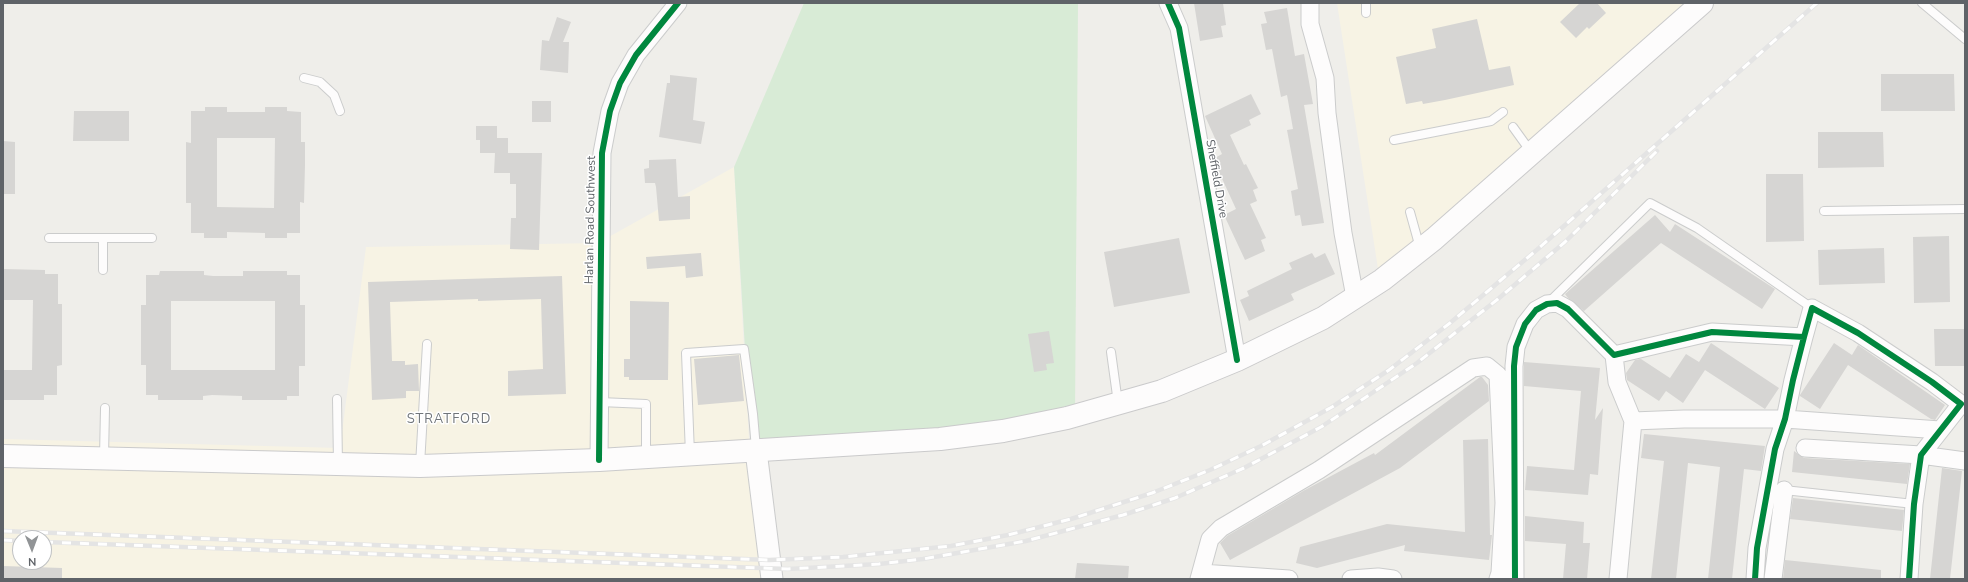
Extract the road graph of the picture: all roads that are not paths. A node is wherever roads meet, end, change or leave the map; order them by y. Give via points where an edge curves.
1 (678, 3) edge
2 (1168, 3) edge
3 (1310, 3) edge
4 (1366, 3) edge
5 (1922, 3) edge
6 (1696, 5) edge
7 (1366, 13) dead end
8 (1965, 39) edge
9 (304, 78) dead end
10 (340, 111) dead end
11 (1503, 112) dead end
12 (1513, 127) dead end
13 (1394, 140) dead end
14 (1531, 153) junction
15 (1965, 209) edge
16 (1824, 211) dead end
17 (1410, 212) dead end
18 (49, 238) dead end
19 (103, 238) junction
20 (152, 238) dead end
21 (1420, 249) junction
22 (103, 270) dead end
23 (1355, 297) junction
24 (1547, 304) junction
25 (1812, 308) junction
26 (1804, 337) junction
27 (427, 344) dead end
28 (1111, 352) dead end
29 (1614, 355) junction
30 (1237, 360) junction
31 (338, 398) dead end
32 (600, 402) junction
33 (1118, 403) junction
34 (105, 408) dead end
35 (1785, 419) junction
36 (1633, 421) junction
37 (1940, 430) junction
38 (1805, 448) dead end
39 (756, 451) junction
40 (690, 455) junction
41 (1920, 455) junction
42 (3, 456) edge
43 (646, 457) junction
44 (104, 459) junction
45 (599, 460) junction
46 (1965, 461) edge
47 (338, 465) junction
48 (420, 466) junction
49 (1784, 490) joint
50 (1914, 504) junction
51 (1200, 576) edge
52 (772, 579) edge
53 (1289, 579) edge
54 (1351, 579) edge
55 (1393, 579) edge
56 (1498, 579) edge
57 (1515, 579) edge
58 (1618, 579) edge
59 (1755, 579) edge
60 (1773, 579) edge
61 (1909, 579) edge

1 - 32 street, Harlan Road Southwest via 636,55 620,83 610,111 602,153
2 - 30 street, Sheffield Drive via 1179,28
3 - 23 street via 1310,24 1325,78 1327,113 1343,233
4 - 7 lane
5 - 8 lane
6 - 14 main road
9 - 10 lane via 320,82 334,95
11 - 13 lane via 1491,121
12 - 14 lane
14 - 21 main road
15 - 16 lane
17 - 21 lane
18 - 19 lane
19 - 20 lane
19 - 22 lane
21 - 23 main road via 1382,280
23 - 30 main road via 1323,318
24 - 25 lane via 1650,203 1697,228
24 - 29 street via 1557,303 1568,309
24 - 57 street via 1536,310 1525,324 1516,347
25 - 26 street
25 - 37 street via 1858,333 1961,404
26 - 29 street via 1712,332
26 - 35 street
27 - 48 lane
28 - 33 lane
29 - 36 street via 1617,382
30 - 33 main road via 1162,391
31 - 47 lane
32 - 43 lane via 646,404
32 - 45 street, Harlan Road Southwest
33 - 39 main road via 1067,418 1003,431 940,439
34 - 44 lane
35 - 36 street
35 - 37 street
35 - 59 street via 1775,448 1757,548
36 - 58 street
37 - 41 street
38 - 41 street
39 - 40 main road
39 - 40 lane via 744,349 686,353
39 - 52 street
40 - 43 main road
41 - 46 street
41 - 50 street
42 - 44 main road
43 - 45 main road
44 - 47 main road
45 - 48 main road
47 - 48 main road
49 - 50 lane
49 - 60 street
50 - 61 street
51 - 53 street
51 - 56 street via 1210,539 1221,528 1319,470 1473,368 1487,366 1498,375 1504,503
54 - 55 street

